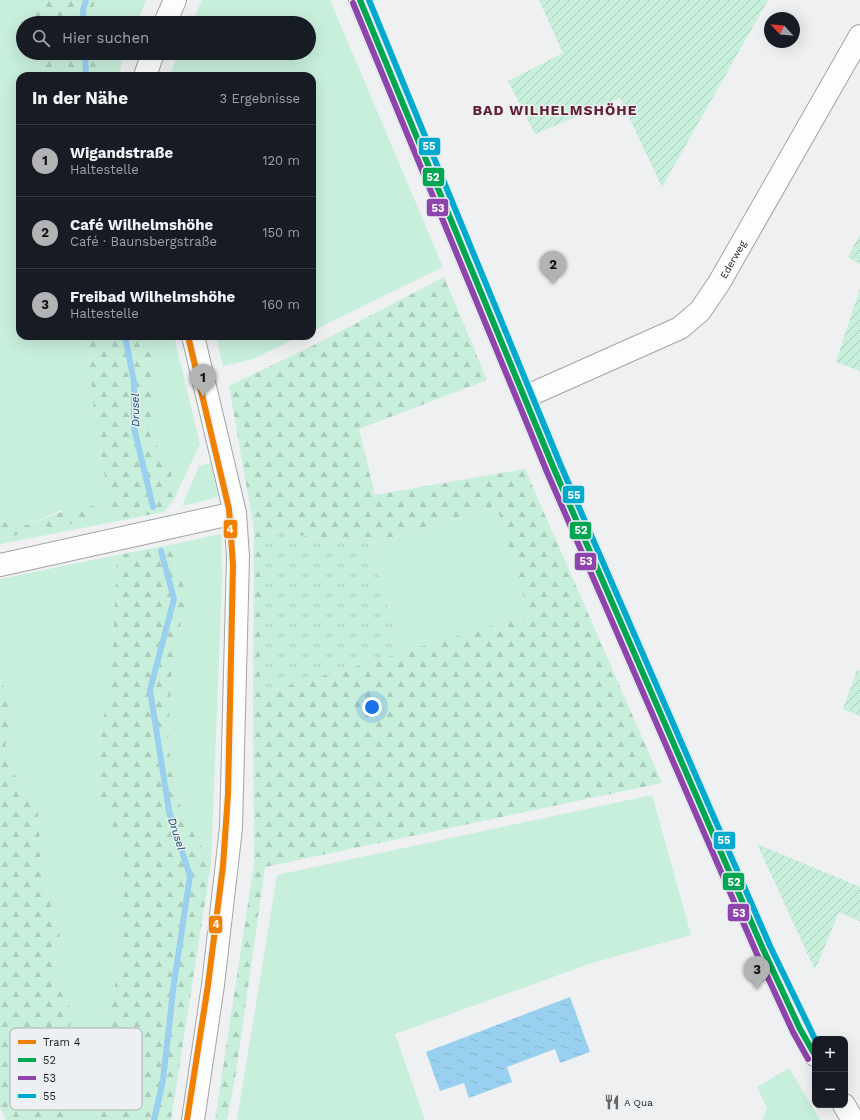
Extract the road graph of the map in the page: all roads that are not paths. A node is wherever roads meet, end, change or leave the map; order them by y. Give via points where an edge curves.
1 (175, 0) edge
2 (360, 0) edge
3 (168, 16) edge
4 (860, 36) edge
5 (151, 60) edge
6 (146, 72) edge
7 (194, 340) edge
8 (525, 397) junction
9 (235, 513) junction
10 (0, 565) edge
11 (812, 1050) edge
12 (846, 1108) edge
13 (193, 1120) edge
14 (853, 1120) edge

1 - 3 street
2 - 8 street
4 - 8 street, Ederweg via 753,225 700,311 680,328
5 - 6 street
7 - 9 street
8 - 11 street via 557,477 763,949
9 - 10 street
9 - 13 street via 238,557 231,828 213,985
12 - 14 street

